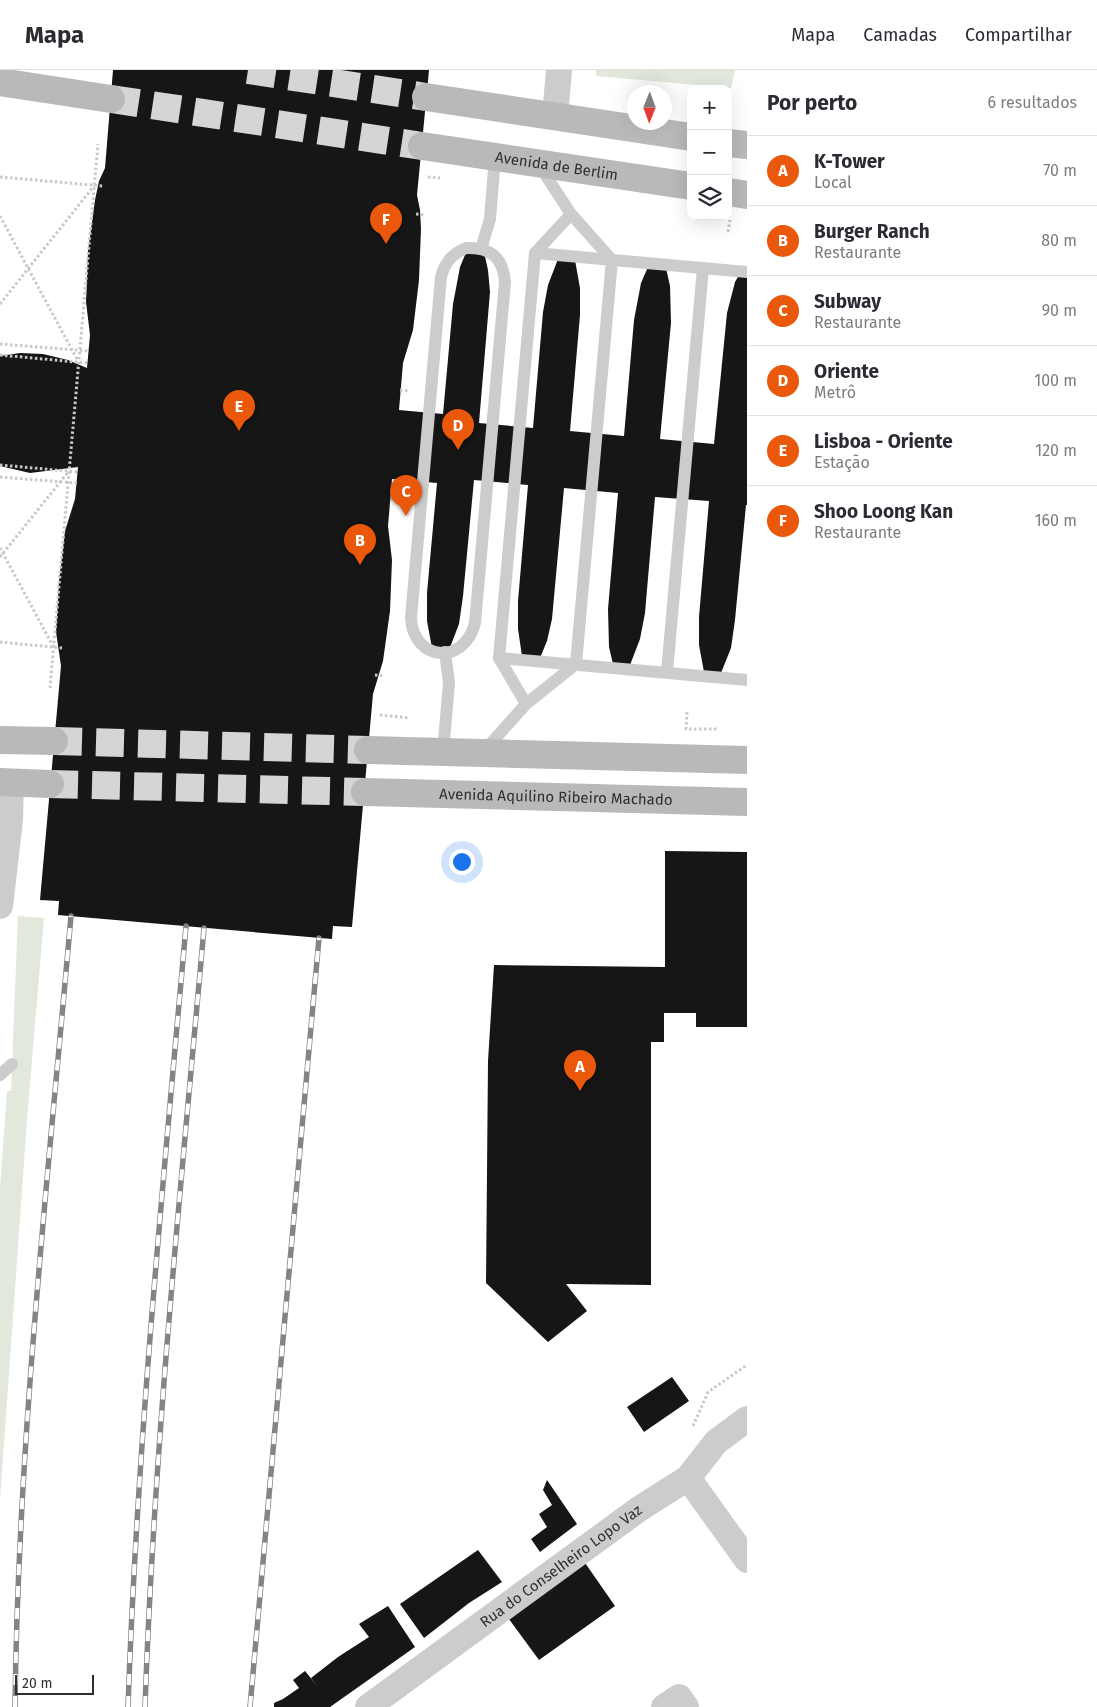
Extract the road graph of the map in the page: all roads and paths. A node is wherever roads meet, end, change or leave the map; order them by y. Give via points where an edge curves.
1 (560, 70) edge
2 (0, 82) edge
3 (426, 97) tunnel mouth
4 (111, 99) tunnel mouth
5 (555, 116) junction
6 (687, 136) edge
7 (732, 142) edge
8 (98, 144) dead end
9 (747, 144) edge
10 (422, 146) tunnel mouth
11 (495, 157) junction
12 (538, 163) junction
13 (0, 177) edge
14 (428, 177) dead end
15 (434, 178) dead end
16 (687, 185) edge
17 (94, 186) junction
18 (103, 186) dead end
19 (732, 193) edge
20 (747, 195) edge
21 (416, 214) dead end
22 (424, 214) dead end
23 (571, 214) junction
24 (0, 216) edge
25 (481, 249) junction
26 (535, 253) junction
27 (612, 260) junction
28 (28, 268) junction
29 (703, 268) junction
30 (747, 272) edge
31 (0, 304) edge
32 (0, 344) edge
33 (89, 351) dead end
34 (0, 355) edge
35 (78, 362) junction
36 (87, 363) dead end
37 (400, 390) dead end
38 (409, 391) dead end
39 (0, 464) edge
40 (69, 471) junction
41 (78, 472) dead end
42 (0, 477) edge
43 (77, 483) dead end
44 (390, 499) dead end
45 (399, 500) dead end
46 (0, 548) edge
47 (3, 554) junction
48 (0, 557) edge
49 (0, 642) edge
50 (54, 647) junction
51 (62, 648) dead end
52 (445, 652) junction
53 (499, 658) junction
54 (576, 664) junction
55 (667, 672) junction
56 (375, 675) dead end
57 (384, 676) dead end
58 (747, 680) edge
59 (50, 688) dead end
60 (526, 704) junction
61 (686, 712) dead end
62 (380, 715) dead end
63 (410, 718) dead end
64 (717, 729) dead end
65 (0, 740) edge
66 (54, 741) tunnel mouth
67 (368, 750) tunnel mouth
68 (443, 752) junction
69 (482, 753) junction
70 (747, 760) edge
71 (5, 782) edge
72 (50, 784) tunnel mouth
73 (365, 792) tunnel mouth
74 (747, 802) edge
75 (0, 906) edge
76 (12, 1064) dead end
77 (0, 1075) edge
78 (747, 1419) edge
79 (688, 1478) junction
80 (747, 1560) edge
81 (368, 1707) edge
82 (664, 1707) edge
83 (686, 1707) edge

1 - 5 street
2 - 4 main road
3 - 5 main road
5 - 6 main road
7 - 9 main road
8 - 17 path
10 - 11 main road, Avenida de Berlim
11 - 12 main road, Avenida de Berlim
11 - 25 lane via 490,219
12 - 16 main road, Avenida de Berlim
12 - 23 lane
13 - 17 path
14 - 15 path
17 - 18 path
17 - 28 path
17 - 35 path
19 - 20 main road
21 - 22 path
23 - 26 lane
23 - 27 lane
24 - 28 path
25 - 52 lane via 495,255 501,263 505,282 476,614 473,633 467,642 460,648
25 - 52 lane via 466,248 449,258 440,286 411,618 412,628 422,645
26 - 27 lane
26 - 53 lane
27 - 29 lane
27 - 54 lane
28 - 31 path
28 - 35 path
29 - 30 lane
29 - 55 lane
32 - 33 path, bridge
34 - 35 path
35 - 36 path
35 - 40 path
37 - 38 path
39 - 40 path
40 - 41 path
40 - 47 path
40 - 50 path
42 - 43 path, bridge
44 - 45 path
46 - 47 path
47 - 48 path
47 - 50 path
49 - 50 path
50 - 51 path
50 - 59 path
52 - 68 lane via 449,683
53 - 54 lane
53 - 60 lane
54 - 55 lane
54 - 60 lane
55 - 58 lane
56 - 57 path
60 - 69 lane
61 - 64 path via 686,729
62 - 63 path
65 - 66 main road
67 - 68 main road
68 - 69 main road
69 - 70 main road
71 - 72 main road
71 - 75 street via 10,820
73 - 74 main road, Avenida Aquilino Ribeiro Machado
76 - 77 lane
78 - 79 street, Rua do Conselheiro Lopo Vaz via 716,1442
79 - 80 street
79 - 81 street, Rua do Conselheiro Lopo Vaz via 639,1509
82 - 83 street via 679,1697

